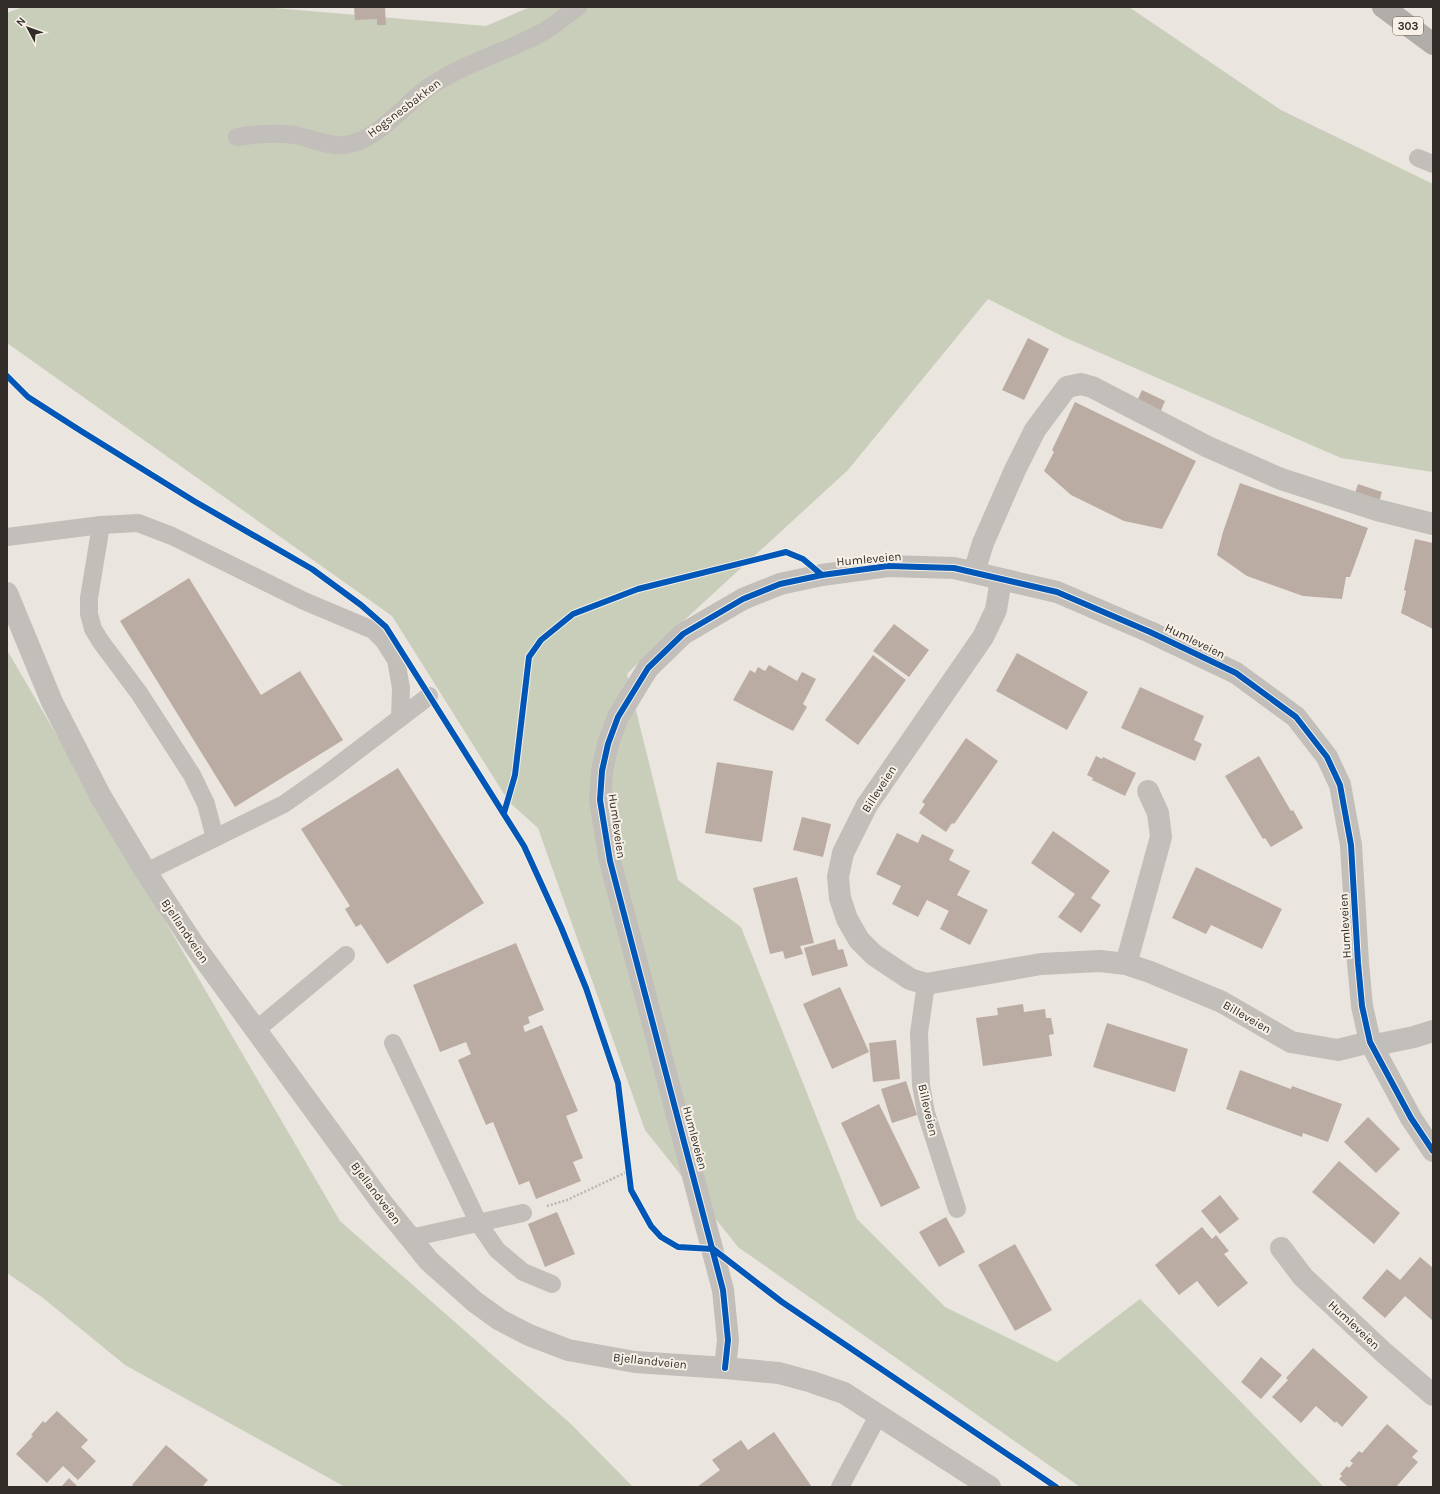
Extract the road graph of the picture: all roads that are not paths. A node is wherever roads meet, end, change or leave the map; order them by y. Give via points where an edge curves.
1 (578, 7) edge
2 (1383, 7) edge
3 (1433, 44) edge
4 (237, 137) dead end
5 (1433, 524) edge
6 (101, 525) junction
7 (7, 537) edge
8 (974, 572) junction
9 (1001, 579) junction
10 (7, 592) edge
11 (429, 696) dead end
12 (400, 718) junction
13 (1148, 791) dead end
14 (215, 838) junction
15 (146, 872) junction
16 (346, 955) dead end
17 (1126, 964) junction
18 (926, 984) junction
19 (256, 1030) junction
20 (1433, 1031) edge
21 (1370, 1042) junction
22 (393, 1043) dead end
23 (1433, 1151) edge
24 (957, 1209) dead end
25 (523, 1214) road end
26 (479, 1224) junction
27 (410, 1238) junction
28 (1281, 1248) dead end
29 (552, 1284) dead end
30 (725, 1368) junction
31 (1433, 1395) edge
32 (879, 1414) junction
33 (840, 1487) edge
34 (990, 1487) edge

1 - 4 lane, Hogsnesbakken via 544,32 450,74 428,88 374,134 359,141 344,145 293,135 266,133
2 - 3 main road, 303
5 - 8 street via 1377,510 1281,479 1208,447 1092,386 1081,384 1067,387 1035,430 1014,470 983,543
6 - 7 lane
6 - 12 lane via 138,523 172,536 304,601 373,630 384,641 396,660 401,688
6 - 14 lane via 89,598 89,614 93,629 139,693 192,775 206,804
8 - 9 street, Humleveien
8 - 30 street, Humleveien via 954,568 888,566 780,584 743,598 683,634 648,668 618,716 608,744 602,771 600,800 610,861 723,1290 728,1340
9 - 18 street, Billeveien via 996,610 983,637 867,805 843,853 838,877 840,898 847,919 859,940 874,955 910,979
9 - 21 street, Humleveien via 1057,592 1150,632 1236,673 1296,717 1327,757 1340,785 1351,844 1362,1006
10 - 15 street, Bjellandveien via 52,702 101,797
11 - 12 lane
12 - 14 lane via 284,804
13 - 17 street via 1158,813 1161,837
14 - 15 lane
15 - 19 street, Bjellandveien via 194,945
16 - 19 lane
17 - 18 street, Billeveien via 1100,961 1041,964
17 - 21 street, Billeveien via 1222,1002 1291,1042 1338,1050
18 - 24 lane, Billeveien via 920,1033 921,1085 926,1113
19 - 27 street, Bjellandveien
20 - 21 street via 1380,1044
21 - 23 street, Humleveien via 1411,1118
22 - 26 lane
25 - 26 lane
26 - 27 lane
26 - 29 lane via 497,1250 523,1272
27 - 30 street, Bjellandveien via 429,1261 475,1302 500,1320 529,1335 568,1350 635,1362
28 - 31 street, Humleveien via 1303,1277
30 - 32 street, Bjellandveien via 779,1373 812,1382 844,1393
32 - 33 lane
32 - 34 street, Bjellandveien

